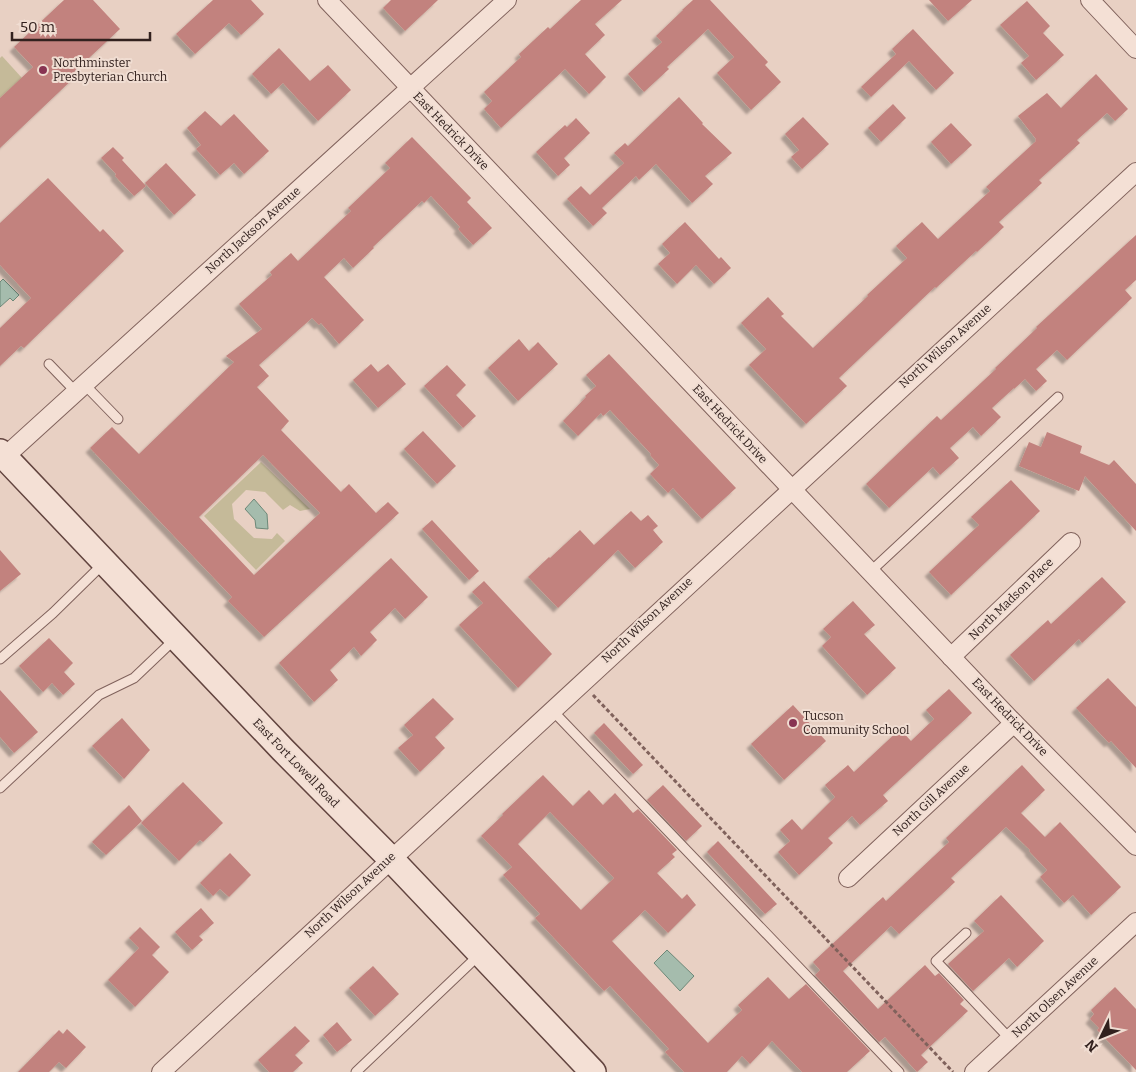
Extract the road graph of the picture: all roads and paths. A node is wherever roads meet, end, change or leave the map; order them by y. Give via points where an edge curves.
1 (327, 0) edge
2 (507, 0) edge
3 (1090, 0) edge
4 (1136, 49) edge
5 (410, 88) junction
6 (1136, 172) edge
7 (49, 364) dead end
8 (80, 388) junction
9 (1058, 397) dead end
10 (118, 419) dead end
11 (2, 457) edge
12 (790, 488) junction
13 (1071, 542) dead end
14 (105, 562) junction
15 (870, 572) junction
16 (176, 638) junction
17 (951, 657) junction
18 (0, 659) edge
19 (580, 682) junction
20 (551, 709) junction
21 (1014, 723) junction
22 (0, 788) edge
23 (1136, 846) edge
24 (390, 858) junction
25 (848, 878) dead end
26 (1136, 922) edge
27 (966, 933) dead end
28 (480, 954) junction
29 (1010, 1039) junction
30 (161, 1072) edge
31 (356, 1072) edge
32 (593, 1072) edge
33 (899, 1072) edge
34 (953, 1072) edge
35 (974, 1072) edge

1 - 5 street, East Hedrick Drive
2 - 5 street, North Jackson Avenue
3 - 4 street
5 - 8 street, North Jackson Avenue
5 - 12 street, East Hedrick Drive
6 - 12 street, North Wilson Avenue
7 - 8 lane
8 - 10 lane
8 - 11 street, North Jackson Avenue
9 - 15 lane
11 - 14 main road, East Fort Lowell Road
12 - 15 street, East Hedrick Drive
12 - 19 street, North Wilson Avenue
13 - 17 street, North Madson Place
14 - 16 main road, East Fort Lowell Road
14 - 18 lane
15 - 17 street, East Hedrick Drive
16 - 22 lane via 134,678 99,695
16 - 24 main road, East Fort Lowell Road
17 - 21 street, East Hedrick Drive
19 - 20 street, North Wilson Avenue
19 - 34 path
20 - 24 street, North Wilson Avenue
20 - 33 lane
21 - 23 street, East Hedrick Drive
21 - 25 street, North Gill Avenue
24 - 28 main road, East Fort Lowell Road
24 - 30 street, North Wilson Avenue
26 - 29 street, North Olsen Avenue
27 - 29 lane via 936,961
28 - 31 lane
28 - 32 main road, East Fort Lowell Road
29 - 35 street, North Olsen Avenue

